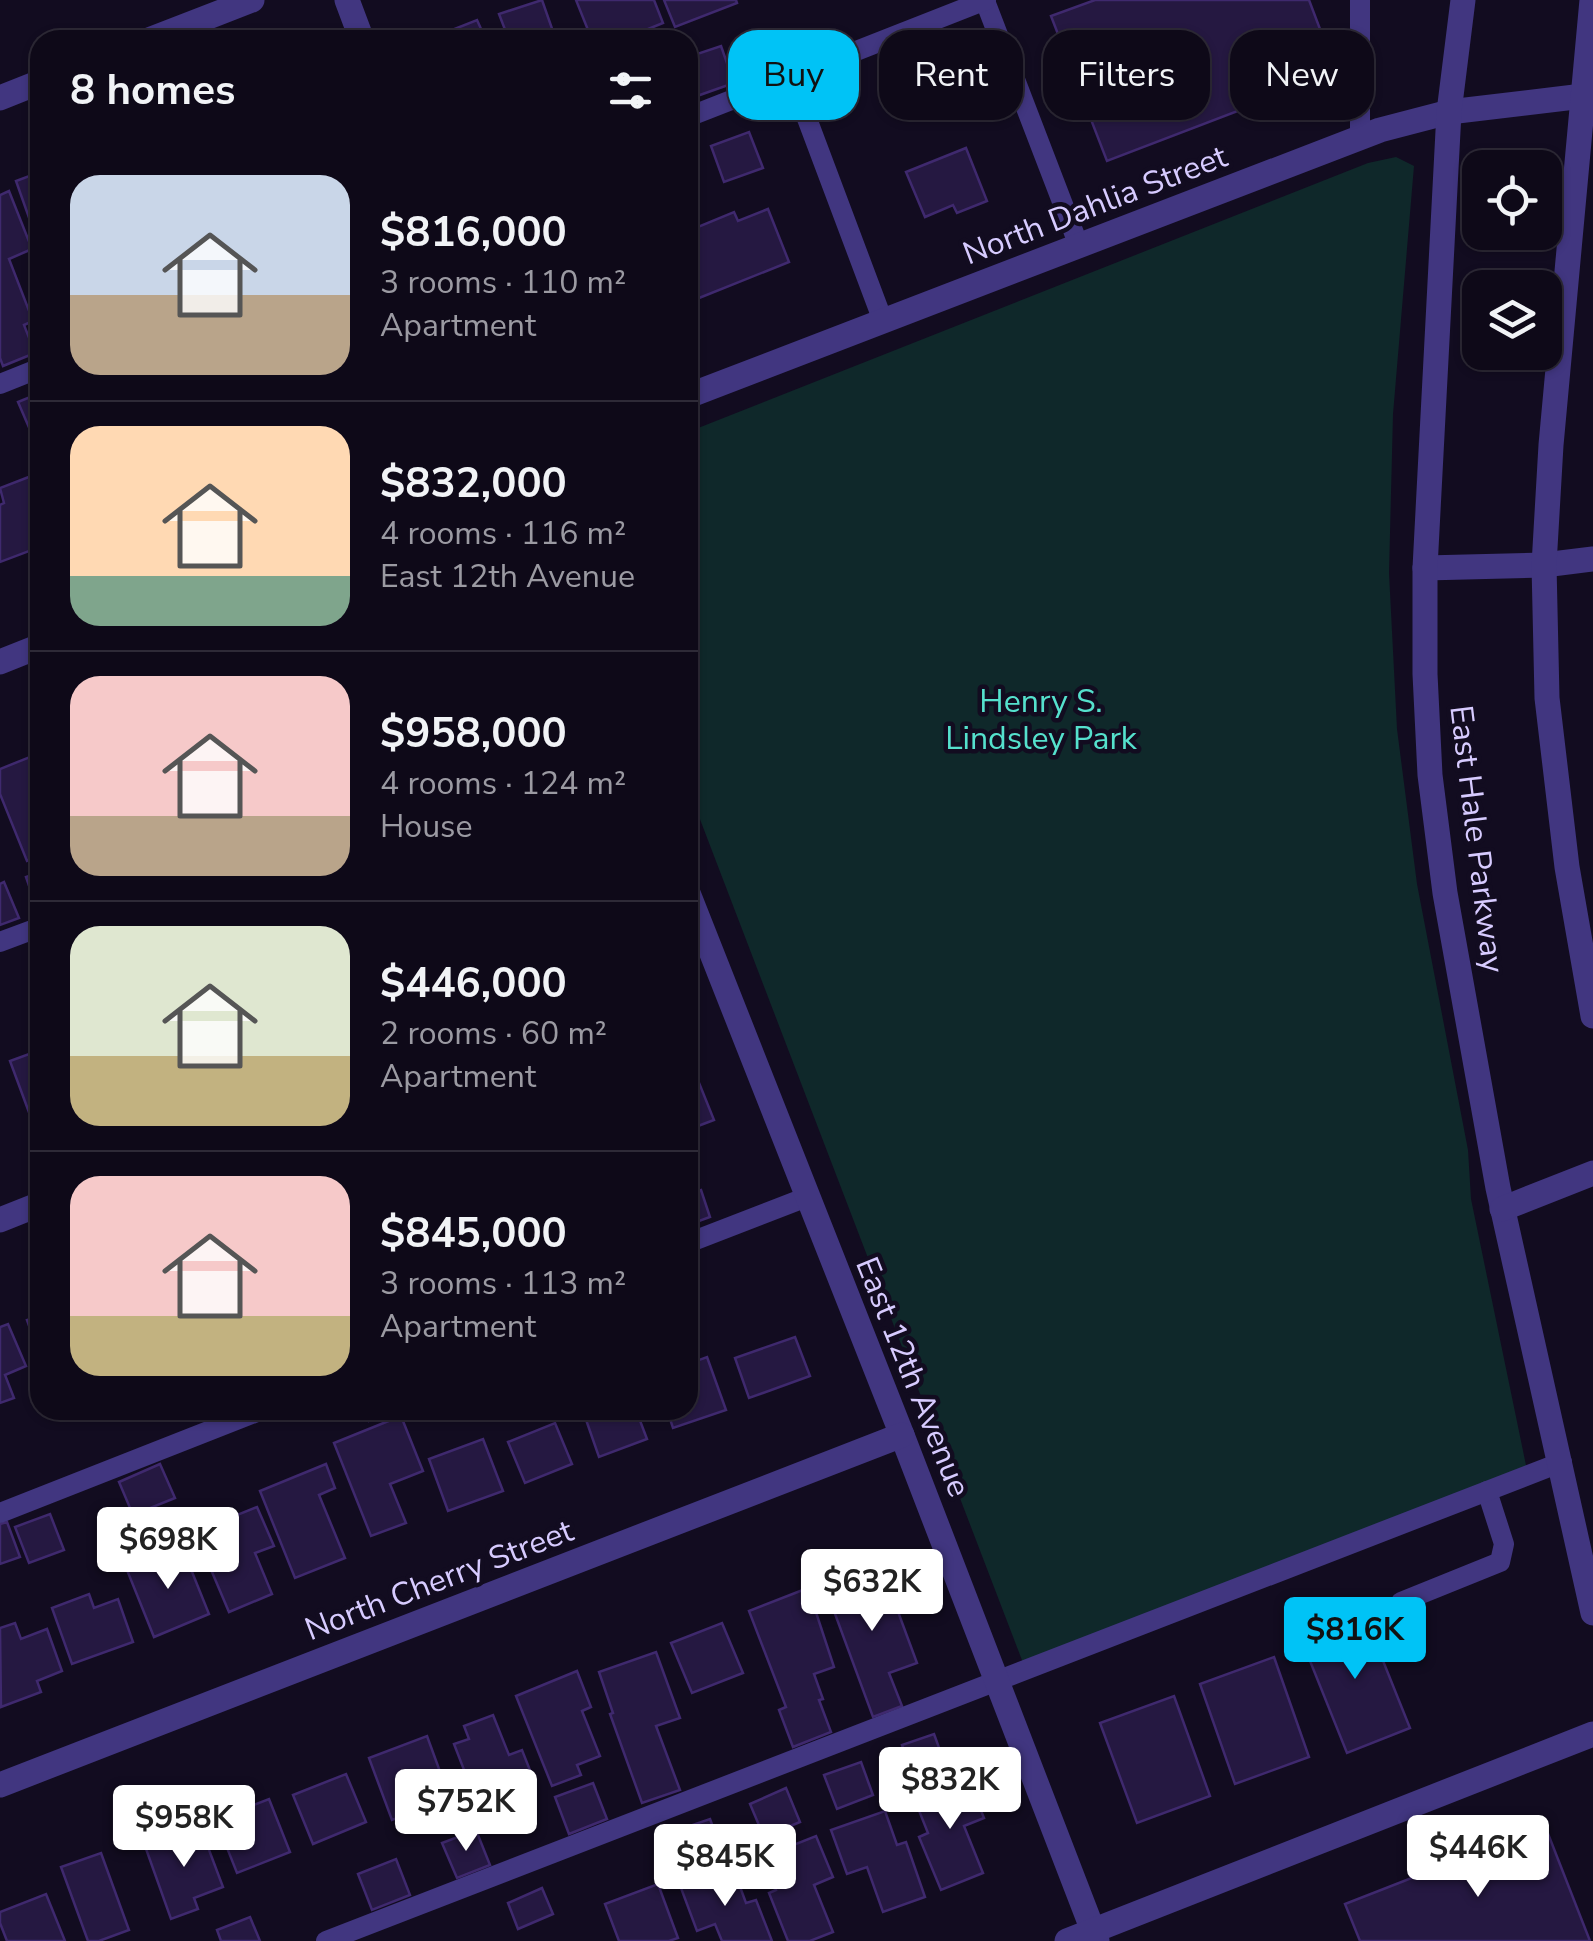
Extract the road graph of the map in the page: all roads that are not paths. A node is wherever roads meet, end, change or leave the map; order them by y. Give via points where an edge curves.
1 (252, 0) edge
2 (347, 0) edge
3 (986, 0) edge
4 (1360, 0) edge
5 (1463, 0) edge
6 (1592, 0) edge
7 (175, 30) edge
8 (358, 30) edge
9 (859, 49) edge
10 (30, 86) edge
11 (1588, 94) edge
12 (0, 98) edge
13 (728, 101) edge
14 (1449, 112) junction
15 (698, 113) edge
16 (808, 120) edge
17 (1360, 138) junction
18 (1079, 246) junction
19 (883, 321) junction
20 (30, 372) edge
21 (0, 384) edge
22 (698, 392) edge
23 (1593, 559) edge
24 (1544, 565) junction
25 (1425, 568) junction
26 (30, 650) edge
27 (0, 662) edge
28 (30, 931) edge
29 (0, 942) edge
30 (698, 948) edge
31 (1593, 1016) edge
32 (1593, 1173) edge
33 (807, 1196) junction
34 (30, 1208) edge
35 (1502, 1209) junction
36 (0, 1220) edge
37 (698, 1240) edge
38 (237, 1420) edge
39 (902, 1435) junction
40 (1562, 1462) junction
41 (1487, 1491) junction
42 (0, 1513) edge
43 (1402, 1602) dead end
44 (1593, 1613) edge
45 (996, 1680) junction
46 (1593, 1734) edge
47 (0, 1785) edge
48 (1095, 1936) edge
49 (326, 1941) edge
50 (1067, 1941) edge

1 - 7 street
2 - 8 street
3 - 9 lane
3 - 18 lane
4 - 17 lane
5 - 14 street, East Hale Parkway
6 - 11 street
10 - 12 street
11 - 14 street, North Dahlia Street
11 - 24 street
13 - 15 lane
14 - 17 street, North Dahlia Street
14 - 25 street, East Hale Parkway
16 - 19 lane
17 - 18 street, North Dahlia Street
18 - 19 street, North Dahlia Street
19 - 22 street, North Dahlia Street
20 - 21 lane
23 - 24 street
24 - 25 street
24 - 31 street via 1547,698
25 - 35 street, East Hale Parkway via 1430,775
26 - 27 street
28 - 29 lane
30 - 33 street, East 12th Avenue
32 - 35 street
33 - 37 lane
33 - 39 street, East 12th Avenue
34 - 36 street
35 - 40 street, East Hale Parkway
38 - 42 lane
39 - 45 street, East 12th Avenue
39 - 47 street, North Cherry Street
40 - 41 lane
40 - 44 street, East Hale Parkway
41 - 43 lane via 1504,1544 1500,1562
41 - 45 lane
45 - 48 street, East 12th Avenue
45 - 49 lane
46 - 48 street
48 - 50 street

